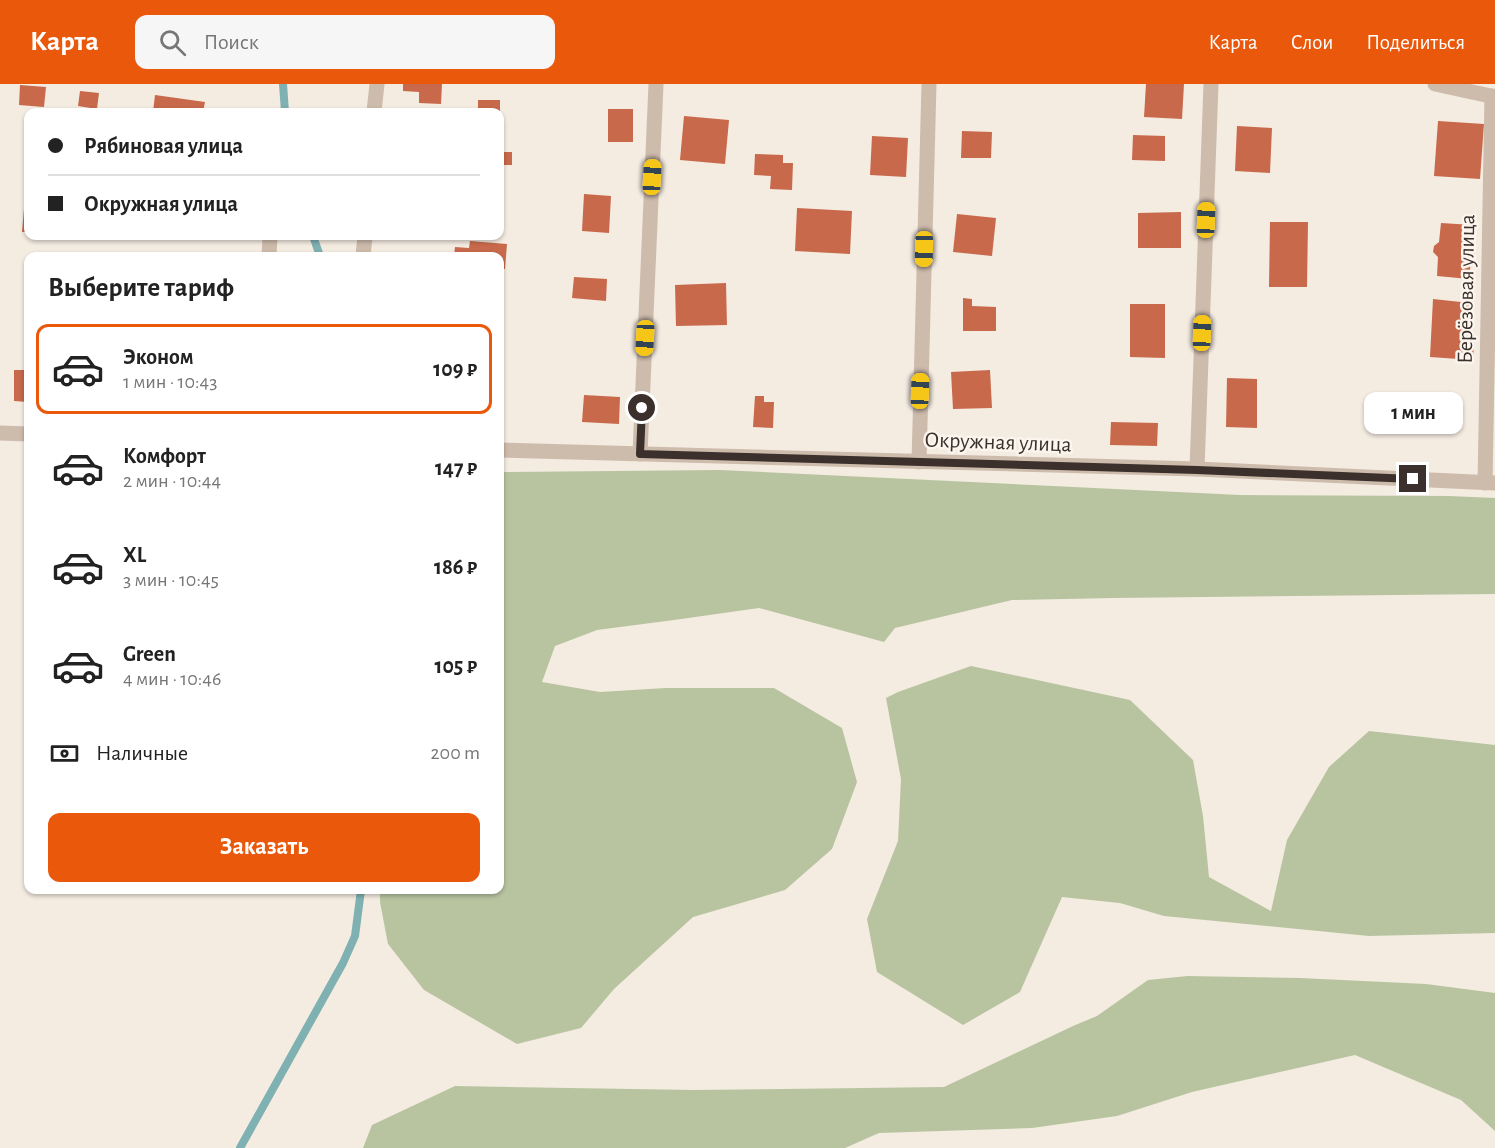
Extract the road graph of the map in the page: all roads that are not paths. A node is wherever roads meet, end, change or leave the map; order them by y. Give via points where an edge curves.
1 (376, 84) edge
2 (656, 84) edge
3 (928, 84) edge
4 (1211, 84) edge
5 (1435, 84) edge
6 (1493, 97) edge
7 (374, 108) edge
8 (0, 433) edge
9 (24, 434) edge
10 (504, 450) edge
11 (640, 454) junction
12 (919, 462) junction
13 (1197, 470) junction
14 (1490, 483) edge

1 - 7 street
2 - 11 street
3 - 12 street
4 - 13 street
5 - 6 street
6 - 14 street, Берёзовая улица
8 - 9 street
10 - 11 street, Окружная улица
11 - 12 street, Окружная улица
12 - 13 street, Окружная улица
13 - 14 street, Окружная улица

